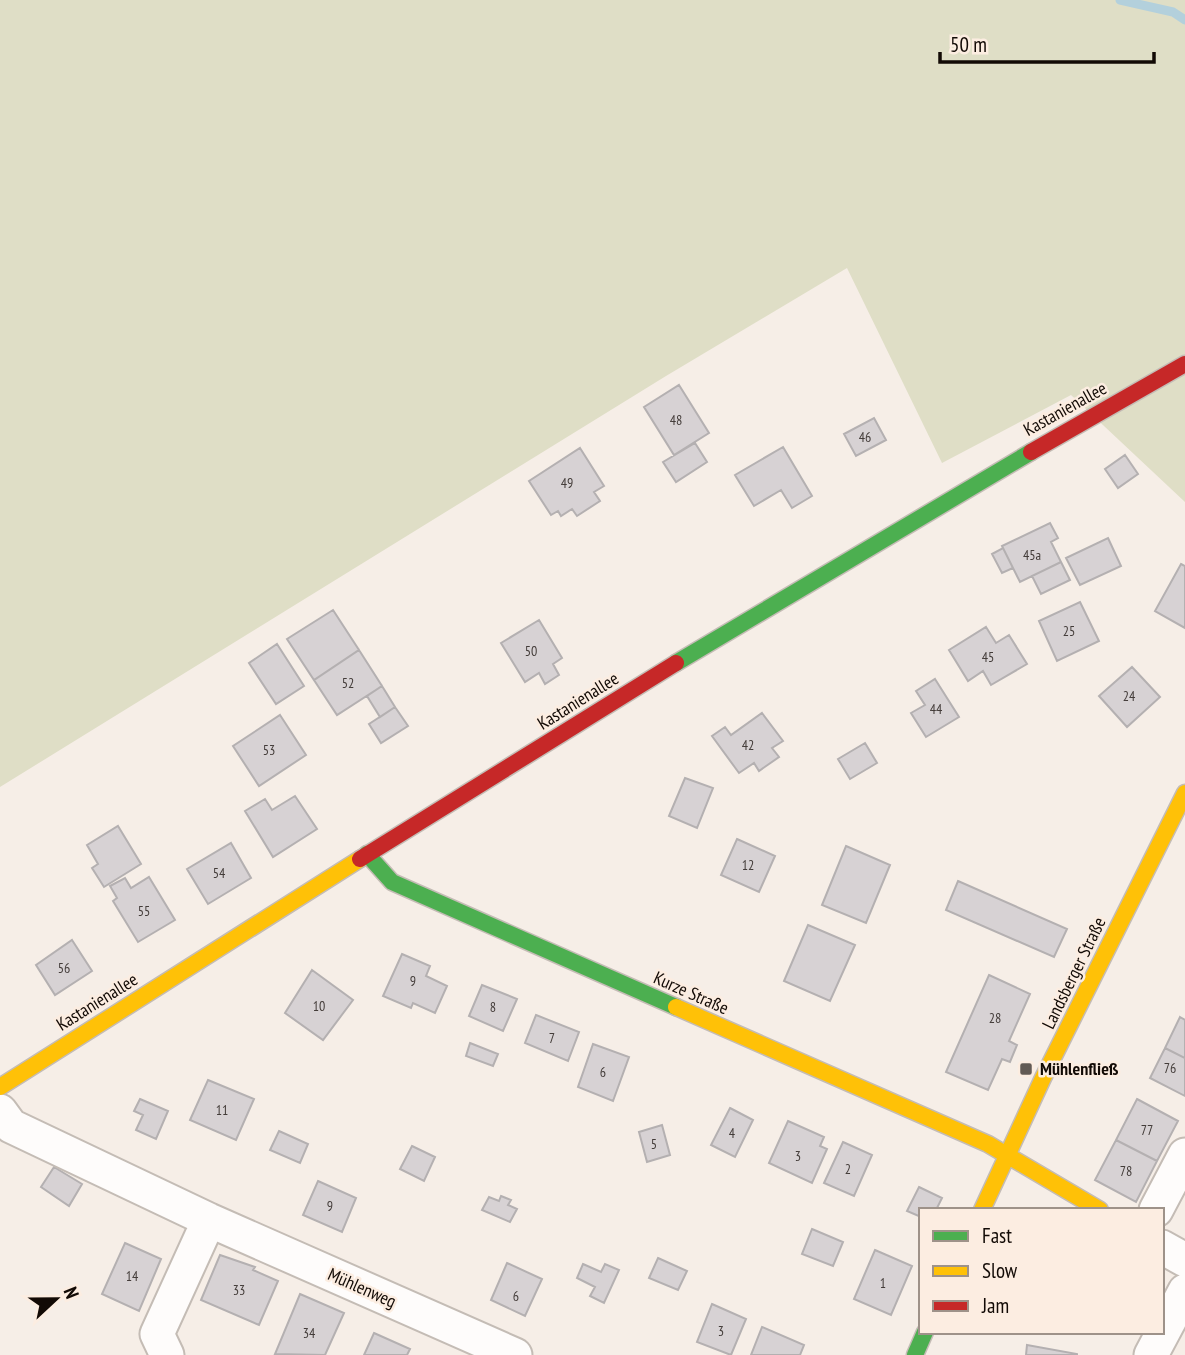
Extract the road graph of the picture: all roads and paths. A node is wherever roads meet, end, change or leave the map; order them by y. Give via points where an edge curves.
1 (1185, 364) edge
2 (1185, 793) edge
3 (367, 854) junction
4 (0, 1087) edge
5 (0, 1111) edge
6 (1008, 1154) junction
7 (1185, 1155) edge
8 (983, 1208) edge
9 (1097, 1208) edge
10 (1157, 1208) edge
11 (209, 1220) junction
12 (1164, 1248) edge
13 (1185, 1260) edge
14 (1185, 1291) edge
15 (1164, 1331) edge
16 (924, 1334) edge
17 (1162, 1334) edge
18 (167, 1355) edge
19 (515, 1355) edge
20 (915, 1355) edge
21 (1151, 1355) edge

1 - 3 street, Kastanienallee via 991,472
2 - 6 street, Landsberger Straße
3 - 4 street, Kastanienallee
3 - 6 street, Kurze Straße via 392,882
5 - 11 street, Mühlenweg via 11,1126
6 - 8 street, Landsberger Straße
6 - 9 street, Kurze Straße
7 - 10 street
11 - 18 street via 157,1334
11 - 19 street, Mühlenweg
12 - 13 street
14 - 15 street
16 - 20 street
17 - 21 street

